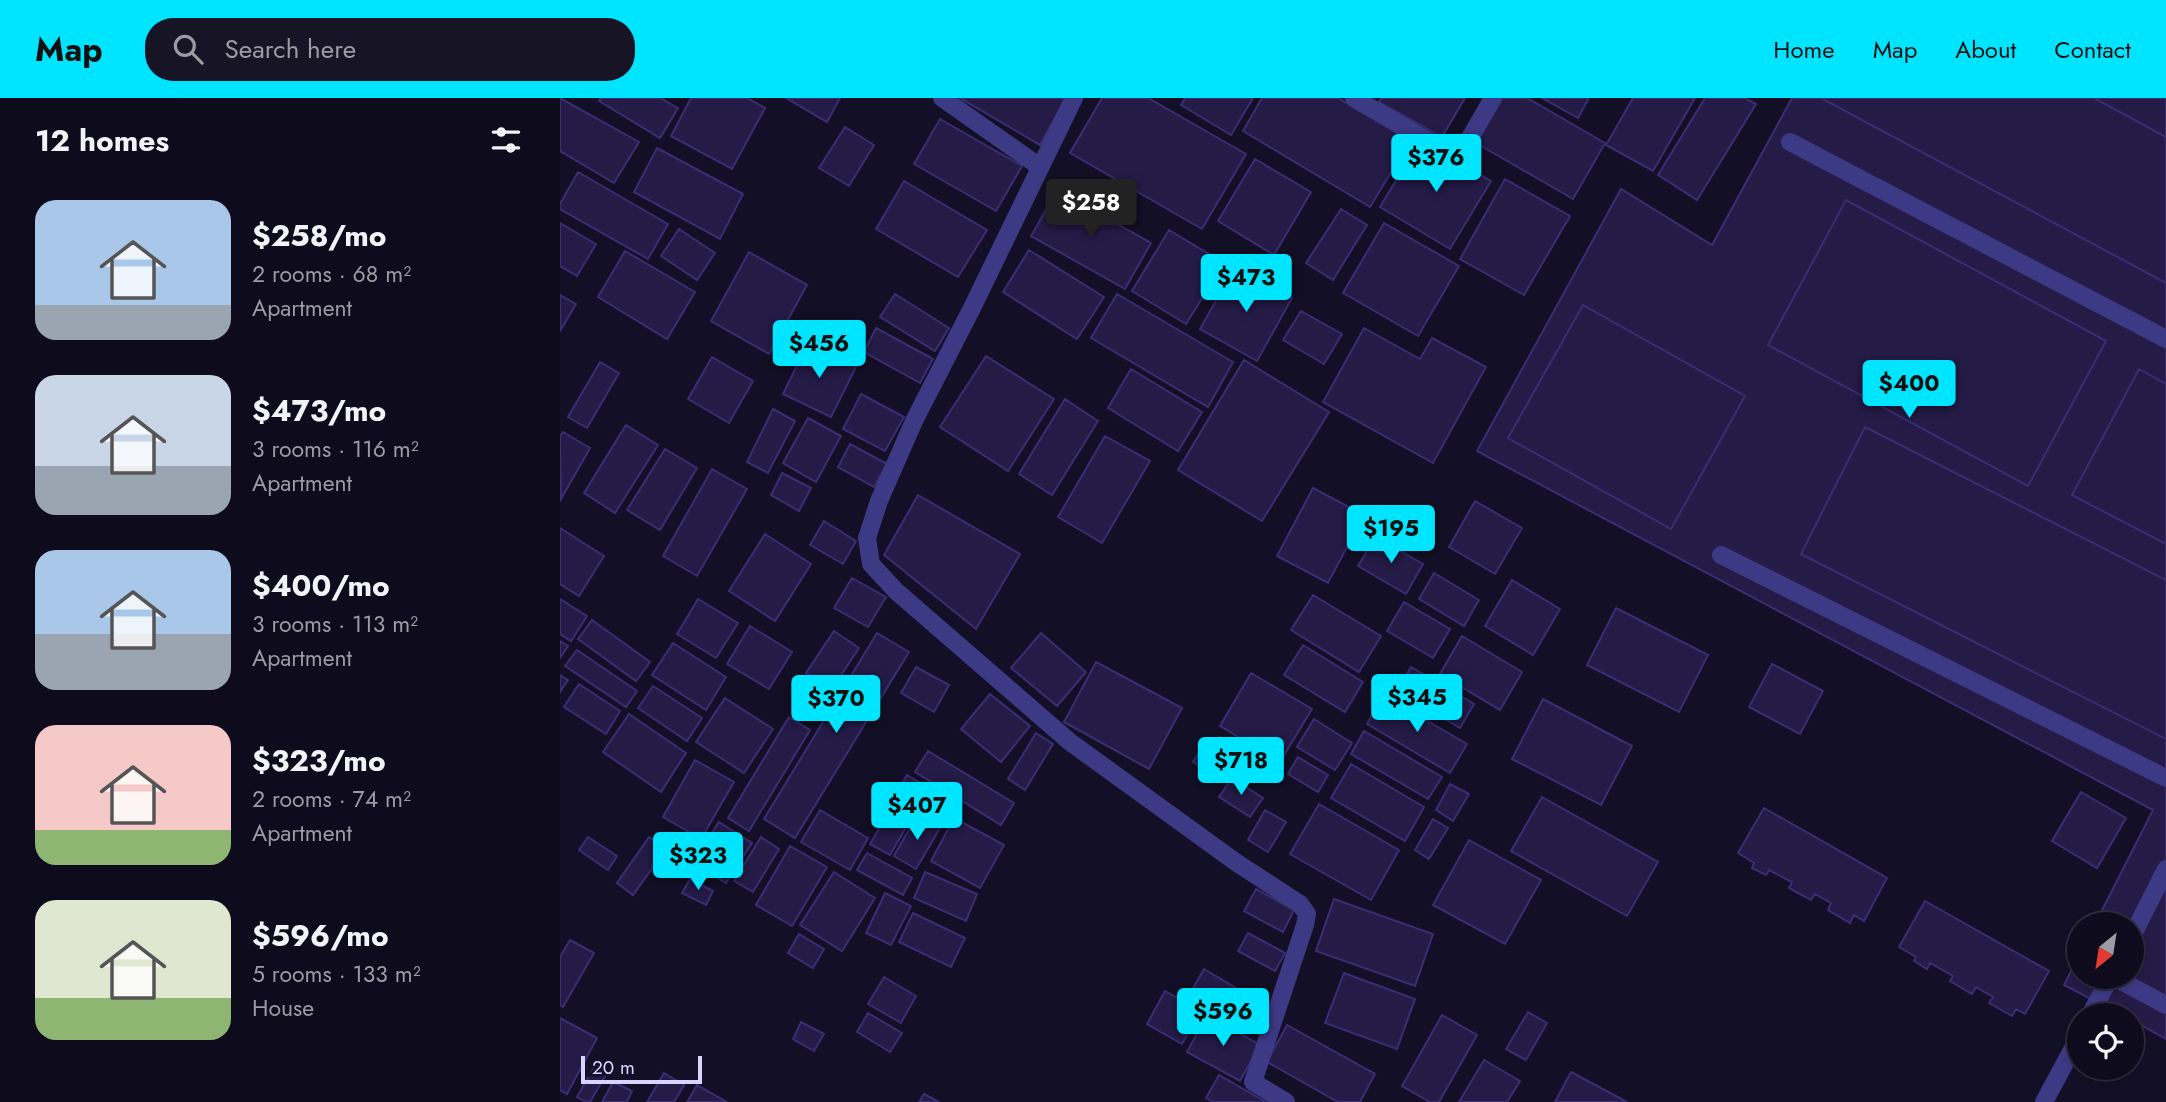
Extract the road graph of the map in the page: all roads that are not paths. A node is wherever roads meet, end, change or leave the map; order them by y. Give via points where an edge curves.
1 (942, 98) edge
2 (1074, 98) edge
3 (1354, 98) edge
4 (1493, 98) edge
5 (1790, 142) dead end
6 (1040, 167) junction
7 (2166, 339) edge
8 (1721, 555) dead end
9 (2166, 778) edge
10 (2166, 869) edge
11 (2144, 912) edge
12 (2136, 989) edge
13 (2166, 1005) edge
14 (2067, 1059) edge
15 (1286, 1102) edge
16 (2044, 1102) edge

1 - 6 street
2 - 6 street
3 - 4 street via 1456,153
5 - 7 street
6 - 15 street via 879,500 867,538 871,564 1070,742 1300,904 1307,914 1305,925 1253,1082
8 - 9 street
10 - 11 street
12 - 13 street
14 - 16 street

